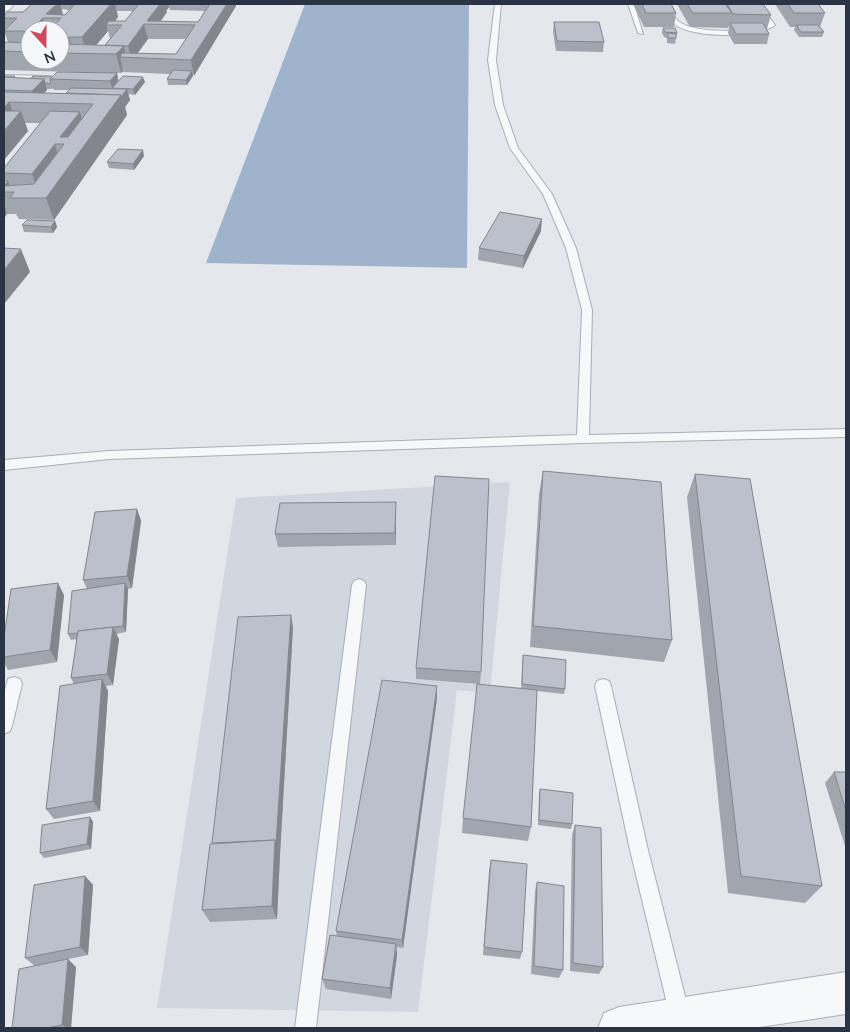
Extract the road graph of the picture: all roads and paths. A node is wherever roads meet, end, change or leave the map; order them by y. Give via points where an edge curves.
1 (8, 4) edge
2 (498, 4) edge
3 (631, 4) edge
4 (665, 4) edge
5 (756, 4) edge
6 (4, 7) edge
7 (641, 33) dead end
8 (4, 77) edge
9 (62, 78) edge
10 (846, 433) edge
11 (583, 439) junction
12 (4, 465) edge
13 (359, 584) dead end
14 (14, 684) dead end
15 (603, 686) dead end
16 (4, 726) edge
17 (846, 993) edge
18 (680, 1019) junction
19 (305, 1028) edge
20 (619, 1028) edge

1 - 6 street
2 - 11 lane via 492,60 499,105 514,148 547,194 571,248 587,310
3 - 7 lane
4 - 5 lane via 676,23 686,28 704,31 768,29 772,25
8 - 9 lane
10 - 11 lane
11 - 12 lane via 109,454
13 - 19 lane
14 - 16 lane
15 - 18 lane
17 - 18 street
18 - 20 street

